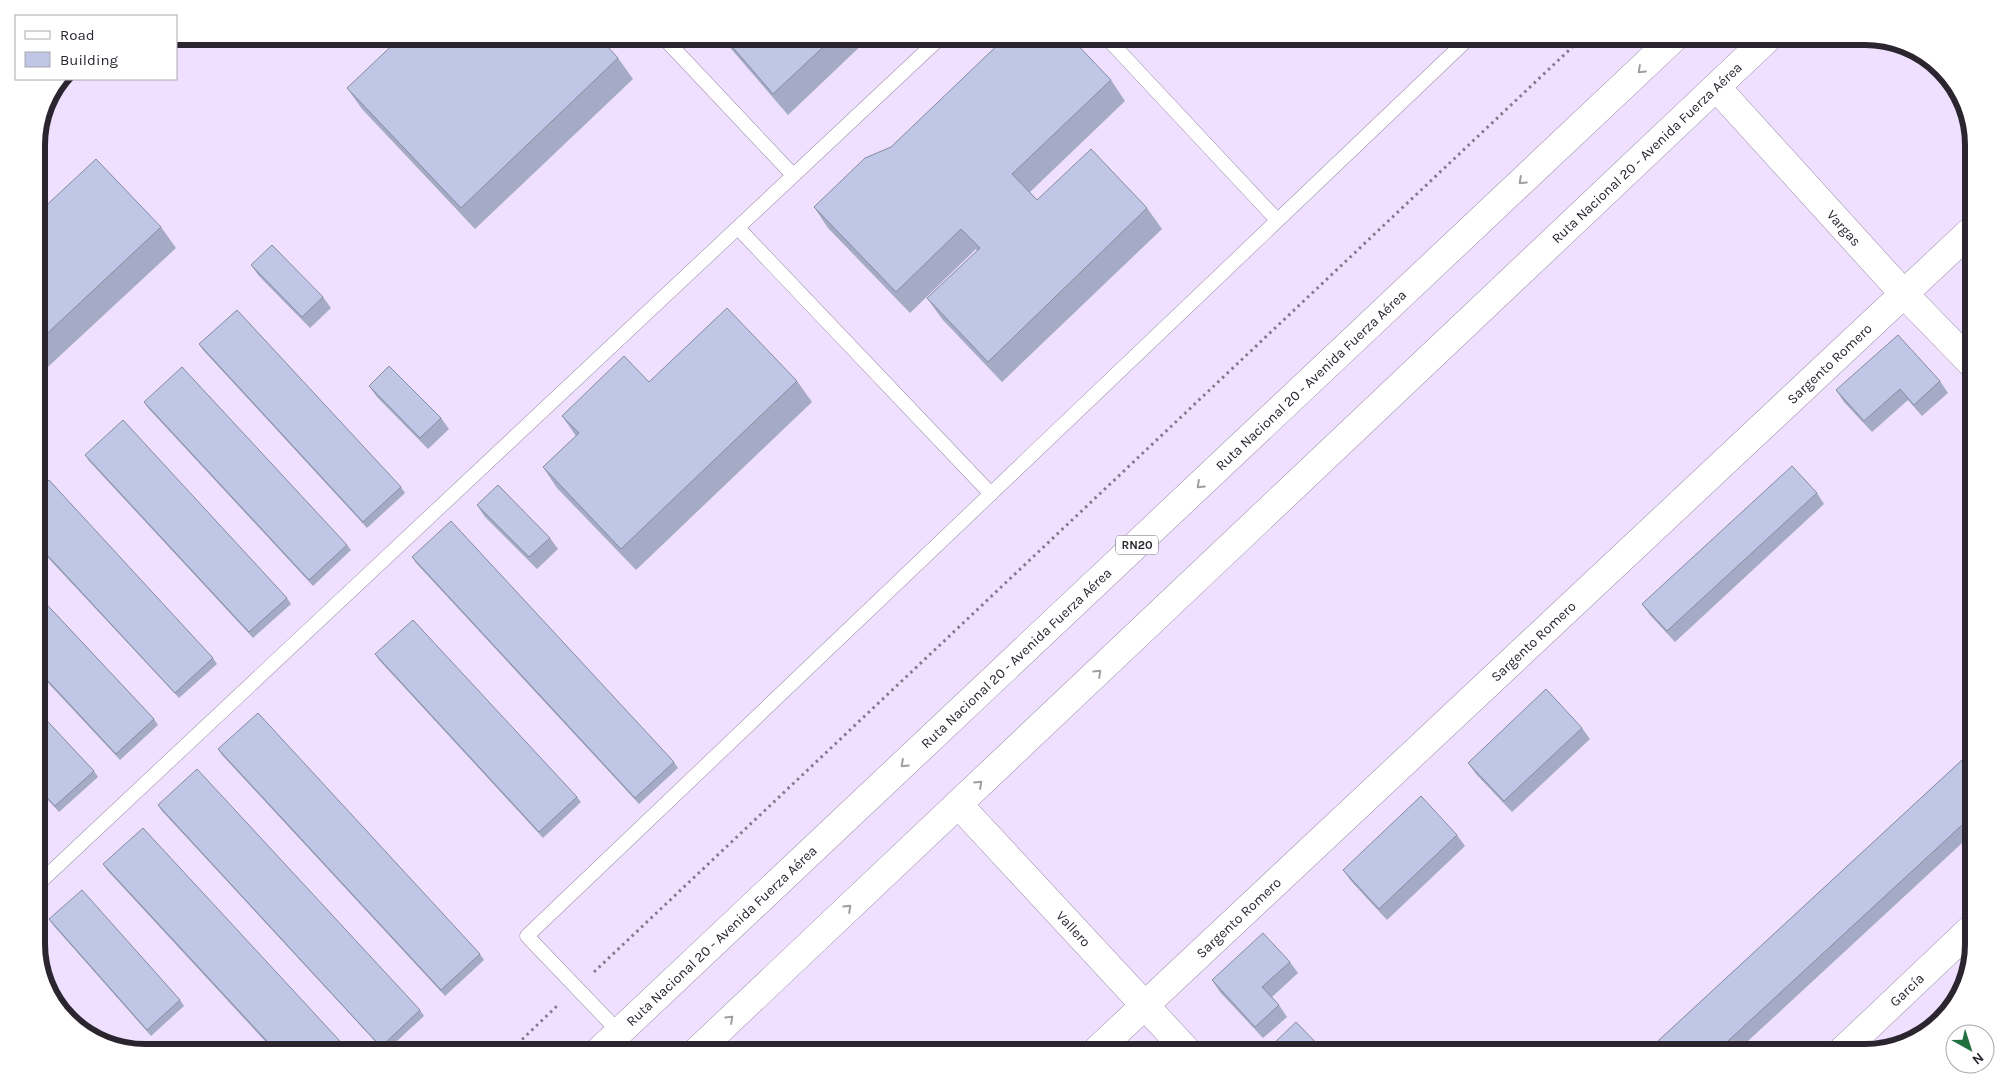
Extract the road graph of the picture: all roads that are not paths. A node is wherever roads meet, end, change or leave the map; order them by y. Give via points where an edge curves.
1 (671, 45) edge
2 (932, 45) edge
3 (1113, 45) edge
4 (1462, 45) edge
5 (1666, 45) edge
6 (1761, 45) edge
7 (1717, 88) junction
8 (794, 175) junction
9 (1277, 220) junction
10 (738, 228) junction
11 (1965, 236) edge
12 (1904, 294) junction
13 (1965, 357) edge
14 (991, 494) junction
15 (958, 804) junction
16 (45, 877) edge
17 (1965, 935) edge
18 (1145, 1006) junction
19 (619, 1032) junction
20 (606, 1044) edge
21 (705, 1044) edge
22 (1104, 1044) edge
23 (1181, 1044) edge
24 (1849, 1044) edge

1 - 8 lane
2 - 8 lane
3 - 9 lane
4 - 9 lane
5 -> 19 main road, Ruta Nacional 20 - Avenida Fuerza Aérea / RN20
6 - 7 main road, Ruta Nacional 20 - Avenida Fuerza Aérea
7 - 12 main road, Vargas
15 -> 7 main road, Ruta Nacional 20 - Avenida Fuerza Aérea
8 - 10 lane
9 - 14 lane
10 - 14 lane
10 - 16 lane
11 - 12 main road, Sargento Romero
12 - 13 main road, Vargas
12 - 18 main road, Sargento Romero
14 - 19 lane via 527,936
15 - 18 main road, Vallero
21 -> 15 main road, Ruta Nacional 20 - Avenida Fuerza Aérea
17 - 24 main road, García
18 - 22 main road, Sargento Romero
18 - 23 main road, Vallero
19 - 20 main road, Ruta Nacional 20 - Avenida Fuerza Aérea / RN20

